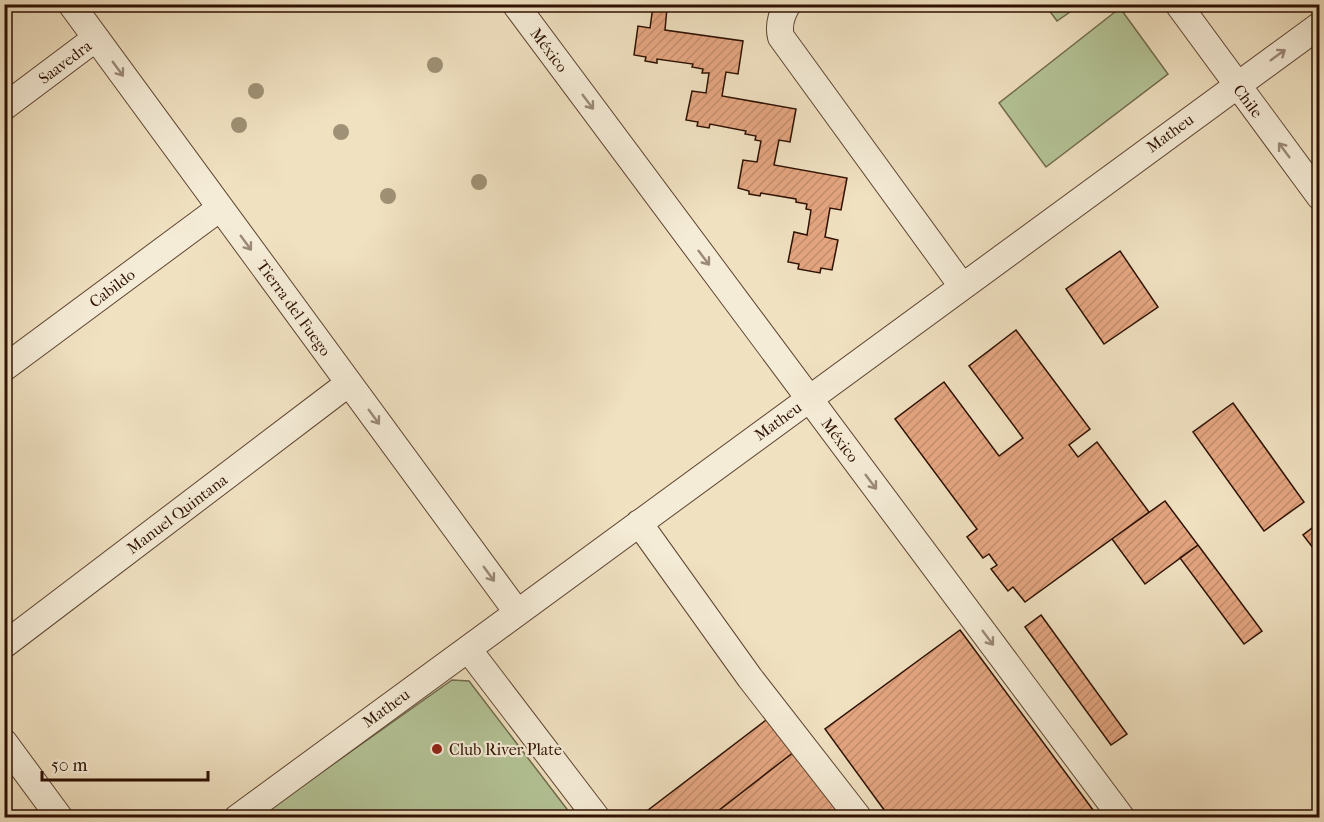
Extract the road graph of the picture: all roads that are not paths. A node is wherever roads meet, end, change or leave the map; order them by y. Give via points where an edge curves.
1 (71, 4) edge
2 (515, 4) edge
3 (788, 4) edge
4 (1178, 4) edge
5 (1320, 25) edge
6 (96, 38) junction
7 (1236, 85) junction
8 (4, 107) edge
9 (1320, 196) edge
10 (220, 208) junction
11 (962, 286) junction
12 (4, 368) edge
13 (349, 383) junction
14 (808, 398) junction
15 (639, 523) junction
16 (517, 612) junction
17 (4, 645) edge
18 (468, 649) junction
19 (4, 742) edge
20 (60, 818) edge
21 (237, 818) edge
22 (597, 818) edge
23 (859, 818) edge
24 (1122, 818) edge

1 - 6 street, Tierra del Fuego
2 -> 14 street, México
3 - 11 street via 781,16 781,37
4 - 7 street, Chile
7 -> 5 street, Matheu
6 - 8 street, Saavedra
6 -> 10 street, Tierra del Fuego
9 -> 7 street, Chile
7 - 11 street, Matheu
10 - 12 street, Cabildo
10 -> 13 street, Tierra del Fuego
11 - 14 street, Matheu
13 -> 16 street, Tierra del Fuego
13 - 17 street, Manuel Quintana
14 - 15 street, Matheu
14 -> 24 street, México
15 - 16 street, Matheu
15 - 23 street via 750,678
16 - 18 street, Matheu
18 - 21 street, Matheu
18 - 22 street
19 - 20 street

